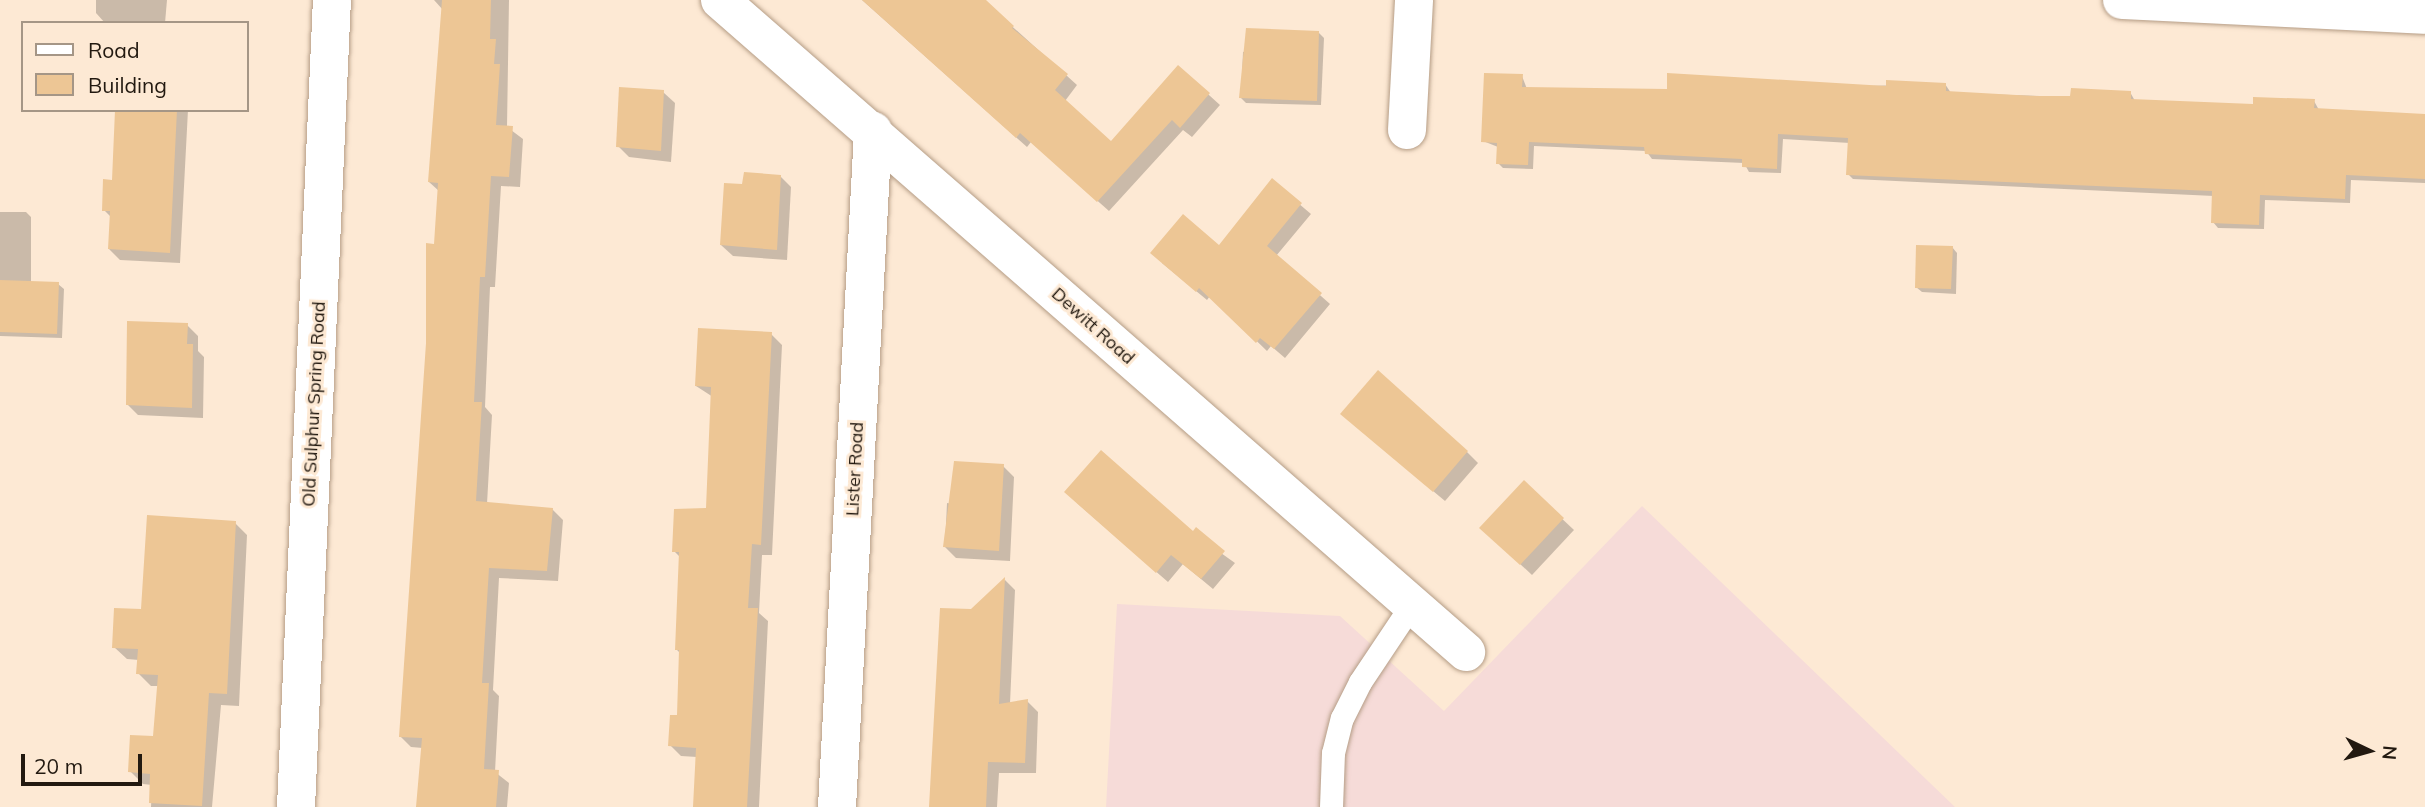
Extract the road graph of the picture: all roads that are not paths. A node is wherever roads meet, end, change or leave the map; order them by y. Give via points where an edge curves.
1 (332, 0) edge
2 (720, 0) edge
3 (1415, 0) edge
4 (2122, 0) edge
5 (2425, 15) edge
6 (1407, 130) dead end
7 (873, 131) junction
8 (1410, 607) junction
9 (1466, 652) dead end
10 (296, 807) edge
11 (837, 807) edge
12 (1331, 807) edge

1 - 10 street, Old Sulphur Spring Road
2 - 7 street, Dewitt Road
3 - 6 street
4 - 5 street
7 - 8 street, Dewitt Road
7 - 11 street, Lister Road
8 - 9 street, Dewitt Road
8 - 12 lane via 1342,718 1333,753

